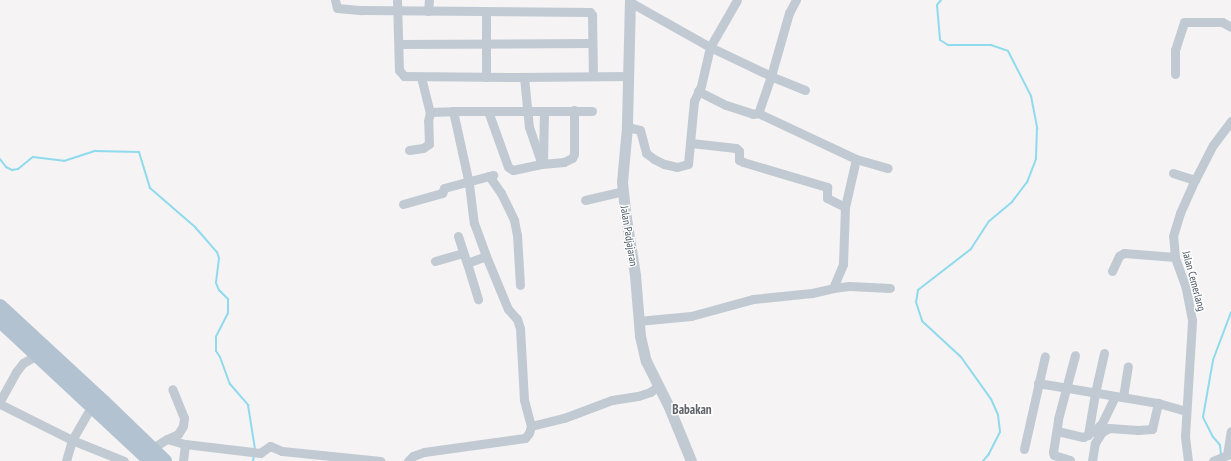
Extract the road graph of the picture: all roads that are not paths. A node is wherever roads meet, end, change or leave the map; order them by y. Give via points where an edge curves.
1 (335, 0) edge
2 (362, 0) edge
3 (397, 0) edge
4 (429, 0) edge
5 (737, 0) edge
6 (796, 0) edge
7 (630, 1) edge
8 (362, 10) junction
9 (398, 10) junction
10 (428, 11) junction
11 (486, 11) junction
12 (1231, 27) edge
13 (486, 43) junction
14 (592, 43) junction
15 (399, 44) junction
16 (710, 46) junction
17 (1175, 74) dead end
18 (593, 76) junction
19 (629, 76) junction
20 (771, 76) junction
21 (421, 77) junction
22 (486, 77) junction
23 (524, 77) junction
24 (805, 90) dead end
25 (698, 92) junction
26 (574, 110) junction
27 (592, 110) dead end
28 (453, 111) junction
29 (488, 111) junction
30 (544, 111) junction
31 (430, 112) junction
32 (526, 112) junction
33 (758, 113) junction
34 (1231, 121) edge
35 (627, 127) junction
36 (691, 143) junction
37 (409, 150) dead end
38 (856, 159) junction
39 (542, 164) junction
40 (888, 168) dead end
41 (1173, 173) dead end
42 (1195, 180) junction
43 (468, 181) junction
44 (623, 191) junction
45 (585, 200) dead end
46 (403, 204) dead end
47 (845, 207) junction
48 (458, 236) dead end
49 (463, 253) junction
50 (486, 256) junction
51 (1175, 257) junction
52 (434, 261) dead end
53 (466, 263) junction
54 (1112, 271) dead end
55 (520, 285) dead end
56 (833, 288) junction
57 (890, 288) dead end
58 (478, 300) dead end
59 (0, 306) edge
60 (0, 321) edge
61 (638, 321) junction
62 (1104, 354) dead end
63 (37, 355) junction
64 (1075, 355) dead end
65 (1045, 356) dead end
66 (1128, 366) dead end
67 (1038, 383) junction
68 (659, 386) junction
69 (1065, 388) junction
70 (172, 389) dead end
71 (1095, 393) junction
72 (1119, 396) junction
73 (0, 402) edge
74 (1158, 403) junction
75 (92, 406) junction
76 (1186, 411) junction
77 (531, 426) junction
78 (1057, 431) junction
79 (1231, 431) edge
80 (1088, 435) junction
81 (168, 439) junction
82 (72, 440) junction
83 (185, 444) junction
84 (136, 448) junction
85 (1024, 449) dead end
86 (150, 455) edge
87 (1070, 460) dead end
88 (66, 461) edge
89 (124, 461) edge
90 (165, 461) edge
91 (183, 461) edge
92 (380, 461) edge
93 (408, 461) edge
94 (692, 461) edge
95 (1092, 461) edge
96 (1188, 461) edge
97 (1213, 461) edge

1 - 8 street via 337,8
2 - 8 street
3 - 9 street
4 - 10 street
5 - 16 street
6 - 20 street via 789,13
7 - 16 street
7 - 19 street, Jalan Padjajaran
8 - 9 street
9 - 10 street
9 - 15 street
10 - 11 street
11 - 13 street
11 - 14 street via 590,12
12 - 17 street via 1222,22 1184,22 1175,50
13 - 14 street
13 - 15 street
13 - 22 street
14 - 18 street
15 - 21 street via 401,74
16 - 20 street
16 - 25 street
18 - 19 street
18 - 23 street
19 - 35 street, Jalan Padjajaran
20 - 24 street
20 - 33 street
21 - 22 street
21 - 31 street
22 - 23 street
23 - 32 street
25 - 33 street via 726,105 753,114
25 - 36 street via 692,111
26 - 27 street
26 - 30 street
26 - 39 street via 573,156 568,161
28 - 29 street
28 - 31 street
28 - 43 street
29 - 32 street
29 - 39 street via 510,170
30 - 32 street
30 - 39 street
31 - 37 street via 429,144 424,148
32 - 39 street
33 - 38 street
34 - 42 street, Jalan Cemerlang via 1213,145
35 - 36 street via 640,130 646,153 664,164 677,167 688,164
35 - 44 street, Jalan Padjajaran
36 - 47 street via 736,148 739,151 739,160 827,187 827,198
38 - 40 street
38 - 47 street
41 - 42 street
42 - 51 street, Jalan Cemerlang via 1174,227 1172,246
43 - 46 street via 444,188 442,193
43 - 50 street via 474,223
43 - 55 street via 491,175 501,193 514,220
44 - 45 street
44 - 61 street, Jalan Padjajaran via 634,265
47 - 56 street via 842,264
48 - 49 street
49 - 52 street
49 - 53 street
50 - 53 street
50 - 77 street via 508,309 517,319 520,328 524,400
51 - 54 street via 1124,253 1119,256
51 - 76 street, Jalan Cemerlang via 1186,288 1192,320
53 - 58 street
56 - 57 street
56 - 61 street via 812,293 753,299 691,316
59 - 86 main road via 104,402
60 - 63 main road
61 - 68 street, Jalan Padjajaran via 641,346
62 - 71 street
63 - 73 street via 16,372
63 - 75 main road
64 - 69 street
65 - 67 street
66 - 72 street
67 - 69 street
67 - 85 street
68 - 77 street via 638,396 612,400 564,418
68 - 94 street, Jalan Padjajaran
69 - 71 street
69 - 78 street
70 - 81 street via 184,418 178,434
71 - 72 street
71 - 80 street
72 - 74 street
72 - 80 street via 1099,428
73 - 82 street
74 - 76 street
74 - 95 street via 1152,428 1109,428 1102,432 1095,443
75 - 82 street
75 - 84 main road
76 - 96 street, Jalan Cemerlang
77 - 93 street via 525,438 424,452
78 - 80 street via 1083,437
78 - 87 street via 1054,455
79 - 97 street via 1227,455
81 - 83 street
81 - 86 street
82 - 88 street
82 - 89 street
83 - 91 street
83 - 92 street via 260,453 270,446 282,451
84 - 86 main road
84 - 89 street
86 - 90 main road

